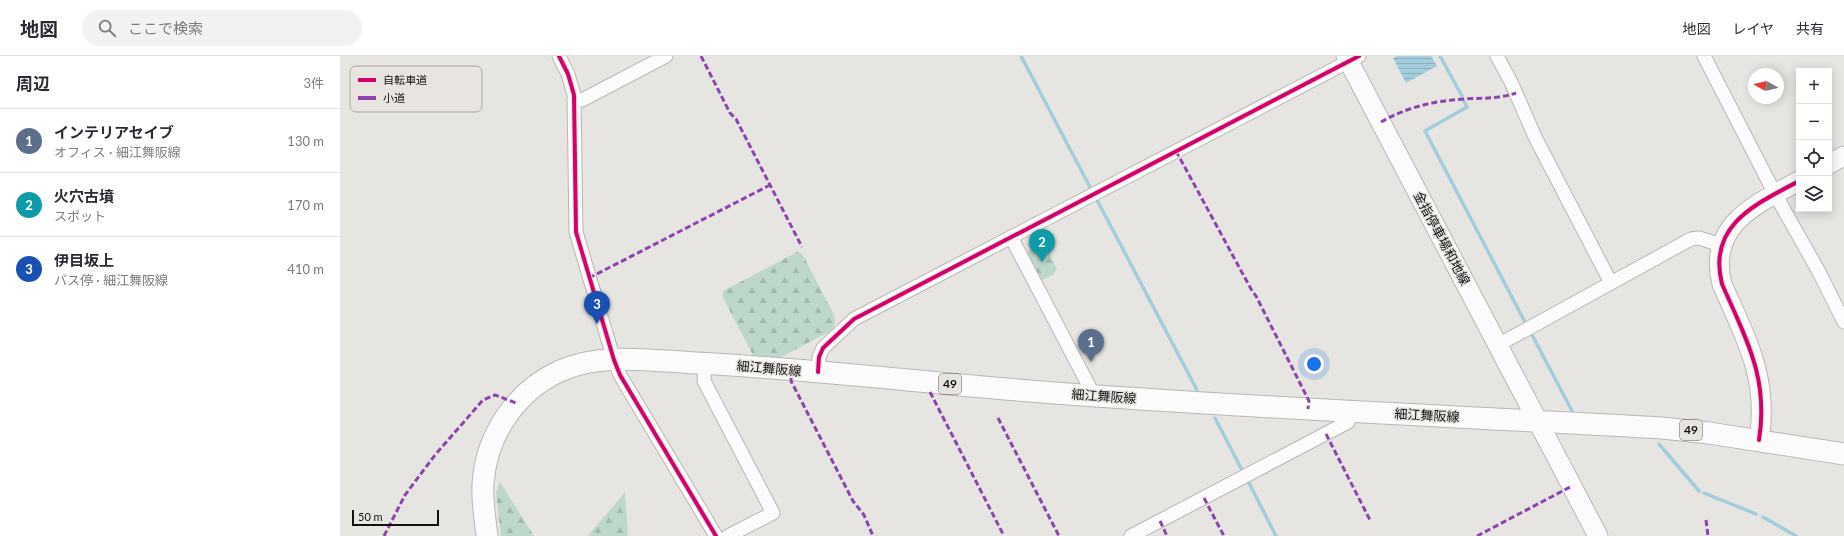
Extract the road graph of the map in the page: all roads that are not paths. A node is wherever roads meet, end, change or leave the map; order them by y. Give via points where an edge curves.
1 (559, 56) edge
2 (666, 56) edge
3 (1497, 56) edge
4 (1704, 56) edge
5 (1352, 58) edge
6 (574, 100) junction
7 (1844, 156) edge
8 (1832, 162) edge
9 (1796, 183) edge
10 (1775, 194) junction
11 (1012, 237) junction
12 (1721, 245) junction
13 (1611, 283) junction
14 (1844, 322) edge
15 (1498, 345) junction
16 (614, 360) junction
17 (705, 364) junction
18 (818, 372) junction
19 (1090, 395) junction
20 (1349, 411) junction
21 (1537, 421) junction
22 (1759, 440) junction
23 (1844, 454) edge
24 (487, 536) edge
25 (716, 536) edge
26 (728, 536) edge
27 (1131, 536) edge
28 (1598, 536) edge

1 - 6 street via 568,74
2 - 6 street via 582,100
3 - 13 street via 1536,139
4 - 10 street
5 - 11 street
5 - 15 street, 金指停車場和地線
6 - 16 street via 576,232
7 - 8 street
9 - 10 street
10 - 12 street via 1739,219 1729,229
10 - 14 street
11 - 18 street via 854,319 823,348 819,357
11 - 19 street via 1090,388
12 - 13 street via 1699,238 1691,239
12 - 22 street via 1719,265 1722,284 1748,340 1758,375 1762,419
13 - 15 street
15 - 21 street, 金指停車場和地線
16 - 17 main road, 細江舞阪線 / 49
16 - 24 main road, 細江舞阪線 / 49 via 584,363 557,372 532,388 512,408 497,432 487,459 483,488
16 - 25 street via 620,375
17 - 18 main road, 細江舞阪線 / 49
17 - 26 street via 704,381 773,513
18 - 19 main road, 細江舞阪線 / 49
19 - 20 main road, 細江舞阪線 / 49
20 - 21 main road, 細江舞阪線 / 49
20 - 27 street via 1348,422
21 - 22 main road, 細江舞阪線 / 49 via 1678,429
21 - 28 street, 金指停車場和地線
22 - 23 main road, 細江舞阪線 / 49

